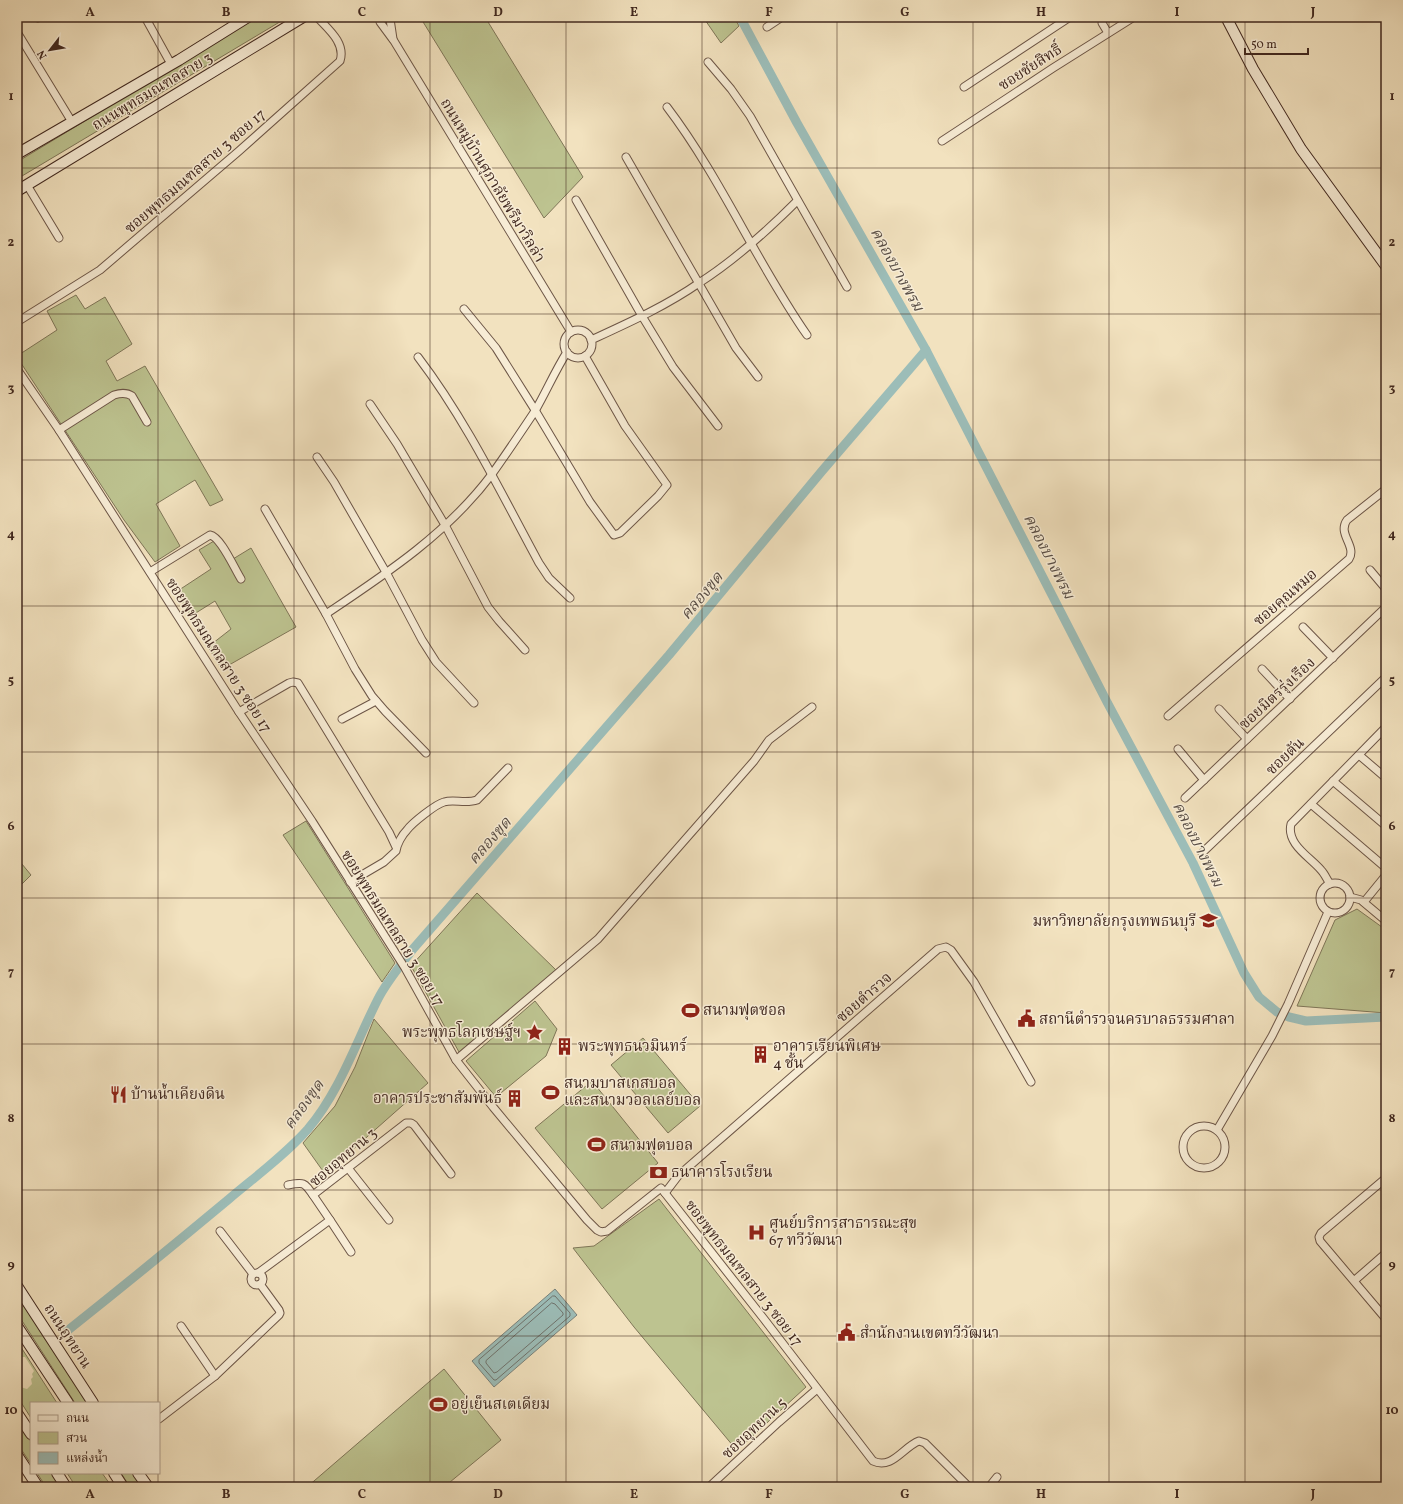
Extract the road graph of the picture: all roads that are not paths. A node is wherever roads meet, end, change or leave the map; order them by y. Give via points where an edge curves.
1 (145, 17) edge
2 (248, 17) edge
3 (303, 17) edge
4 (317, 17) edge
5 (782, 17) edge
6 (1070, 17) edge
7 (1103, 17) edge
8 (1134, 17) edge
9 (1226, 17) edge
10 (390, 19) dead end
11 (380, 22) dead end
12 (767, 27) dead end
13 (17, 32) edge
14 (1108, 33) junction
15 (394, 41) junction
16 (708, 62) dead end
17 (172, 64) junction
18 (964, 87) dead end
19 (667, 107) dead end
20 (72, 122) junction
21 (942, 141) dead end
22 (17, 154) edge
23 (626, 157) dead end
24 (27, 185) junction
25 (17, 191) edge
26 (576, 200) dead end
27 (798, 201) junction
28 (59, 238) dead end
29 (752, 245) junction
30 (1386, 266) edge
31 (699, 284) junction
32 (847, 288) dead end
33 (464, 309) dead end
34 (642, 316) junction
35 (17, 322) edge
36 (571, 332) junction
37 (807, 335) dead end
38 (591, 340) junction
39 (567, 352) junction
40 (584, 356) junction
41 (418, 357) dead end
42 (17, 369) edge
43 (758, 378) dead end
44 (370, 404) dead end
45 (535, 410) junction
46 (147, 422) dead end
47 (718, 426) dead end
48 (59, 430) junction
49 (317, 457) dead end
50 (492, 474) junction
51 (1386, 489) edge
52 (265, 509) dead end
53 (445, 525) junction
54 (1370, 570) dead end
55 (150, 572) junction
56 (387, 574) junction
57 (241, 579) dead end
58 (1386, 589) edge
59 (570, 598) dead end
60 (1386, 607) edge
61 (326, 614) junction
62 (1303, 627) dead end
63 (525, 650) dead end
64 (1333, 658) junction
65 (1262, 669) dead end
66 (1386, 677) edge
67 (1290, 699) junction
68 (376, 701) junction
69 (474, 703) dead end
70 (812, 707) dead end
71 (1219, 709) dead end
72 (239, 712) junction
73 (1168, 716) dead end
74 (342, 719) dead end
75 (1386, 727) edge
76 (1247, 739) junction
77 (1178, 749) dead end
78 (426, 753) dead end
79 (1359, 755) junction
80 (508, 768) dead end
81 (1386, 778) edge
82 (1204, 780) junction
83 (1333, 781) junction
84 (1185, 798) dead end
85 (1310, 804) junction
86 (1386, 826) edge
87 (396, 847) junction
88 (1202, 853) dead end
89 (1386, 868) edge
90 (1386, 875) edge
91 (350, 882) junction
92 (1330, 884) junction
93 (1350, 898) junction
94 (1364, 902) junction
95 (1328, 912) junction
96 (1386, 921) edge
97 (456, 1060) junction
98 (1031, 1082) dead end
99 (1217, 1130) junction
100 (348, 1168) junction
101 (451, 1174) dead end
102 (1386, 1178) edge
103 (288, 1185) dead end
104 (664, 1193) junction
105 (313, 1195) junction
106 (330, 1220) junction
107 (389, 1220) dead end
108 (220, 1231) dead end
109 (352, 1252) dead end
110 (1386, 1253) edge
111 (256, 1274) junction
112 (1354, 1280) junction
113 (260, 1284) junction
114 (17, 1286) edge
115 (1386, 1319) edge
116 (17, 1326) edge
117 (181, 1326) dead end
118 (215, 1376) junction
119 (817, 1389) junction
120 (92, 1401) edge
121 (67, 1402) edge
122 (17, 1413) edge
123 (160, 1418) edge
124 (30, 1432) edge
125 (17, 1455) edge
126 (58, 1474) edge
127 (115, 1474) edge
128 (139, 1474) edge
129 (997, 1477) dead end
130 (38, 1487) edge
131 (66, 1487) edge
132 (123, 1487) edge
133 (148, 1487) edge
134 (709, 1487) edge
135 (968, 1487) edge
136 (989, 1487) edge

1 - 17 street
2 - 17 main road, ถนนพุทธมณฑลสาย 3
3 - 24 main road, ถนนพุทธมณฑลสาย 3
4 - 35 street, ซอยพุทธมณฑลสาย 3 ซอย 17 via 339,43 342,50 340,61 100,270
5 - 12 street
6 - 18 street
7 - 14 street via 1102,23
8 - 14 street, ซอยชัยสิทธิ์
9 - 30 main road via 1253,69 1302,149
10 - 15 street
11 - 15 street, ถนนหมู่บ้านศุภาลัยพรีมาวิลล่า
13 - 20 street
14 - 21 street, ซอยชัยสิทธิ์
15 - 36 street, ถนนหมู่บ้านศุภาลัยพรีมาวิลล่า
16 - 27 street via 750,116
17 - 20 main road, ถนนพุทธมณฑลสาย 3
19 - 29 street via 688,134
20 - 22 main road, ถนนพุทธมณฑลสาย 3
23 - 31 street
24 - 25 main road, ถนนพุทธมณฑลสาย 3
24 - 28 street
26 - 34 street
27 - 29 street
27 - 32 street
29 - 31 street
29 - 37 street via 786,305
31 - 34 street
31 - 43 street via 736,348
33 - 45 street via 496,348
34 - 38 street
34 - 47 street via 673,367
36 - 38 street via 583,331
36 - 39 street via 564,341
38 - 40 street via 590,351
39 - 40 street via 574,357
39 - 45 street
40 - 45 street via 625,426 667,485 620,533 614,534 590,502
41 - 50 street via 456,410
42 - 48 street, ซอยพุทธมณฑลสาย 3 ซอย 17
44 - 53 street
45 - 50 street
46 - 48 street via 132,396 123,393 114,395
48 - 55 street, ซอยพุทธมณฑลสาย 3 ซอย 17
49 - 56 street
50 - 53 street
50 - 59 street via 539,563 549,578
51 - 73 street, ซอยคุณหมอ via 1346,520 1343,530 1351,549 1349,559
52 - 61 street
53 - 56 street
53 - 63 street via 488,606
54 - 58 street
55 - 57 street via 210,535 219,542
55 - 72 street, ซอยพุทธมณฑลสาย 3 ซอย 17
56 - 61 street
56 - 69 street via 436,662
60 - 64 street, ซอยมิตรรุ่งเรือง
61 - 68 street via 355,669
62 - 64 street
64 - 67 street, ซอยมิตรรุ่งเรือง
65 - 67 street
66 - 88 street, ซอยตัน
67 - 76 street, ซอยมิตรรุ่งเรือง
68 - 74 street
68 - 78 street
70 - 97 street via 769,740 754,761 598,939
71 - 76 street
72 - 87 street via 289,683 298,683
72 - 91 street, ซอยพุทธมณฑลสาย 3 ซอย 17
75 - 79 street
76 - 82 street, ซอยมิตรรุ่งเรือง
77 - 82 street
79 - 81 street
79 - 83 street
80 - 87 street via 477,800 448,801 436,806 407,830
82 - 84 street, ซอยมิตรรุ่งเรือง
83 - 85 street
83 - 86 street
85 - 89 street
85 - 92 street via 1291,824 1291,836
87 - 91 street via 396,851 384,862
90 - 94 street
91 - 97 street, ซอยพุทธมณฑลสาย 3 ซอย 17 via 405,968
92 - 93 street via 1343,885
92 - 95 street via 1324,888 1320,897 1322,907
93 - 94 street
93 - 95 street via 1344,911 1335,914
94 - 96 street
95 - 99 street via 1272,1036
97 - 104 street, ซอยพุทธมณฑลสาย 3 ซอย 17 via 597,1230 602,1232 612,1227 661,1188
98 - 104 street, ซอยตำรวจ via 974,982 951,950 946,947 938,949 678,1176
99 - 99 street via 1225,1142 1222,1159 1214,1166 1205,1168 1191,1163 1184,1152 1183,1144 1187,1134 1200,1126
100 - 101 street, ซอยอุทยาน 3 via 402,1126 411,1122
100 - 105 street, ซอยอุทยาน 3
100 - 107 street
102 - 112 street via 1319,1237
103 - 105 street via 302,1182
104 - 119 street, ซอยพุทธมณฑลสาย 3 ซอย 17
105 - 106 street, ซอยอุทยาน 3
106 - 109 street, ซอยอุทยาน 3
106 - 111 street
108 - 111 street
110 - 112 street
111 - 113 street via 262,1275
111 - 113 street via 250,1278 251,1282 254,1285
112 - 115 street
113 - 118 street via 280,1313
114 - 120 main road, ถนนอุทยาน
116 - 121 main road
117 - 118 street
118 - 123 street
119 - 134 street, ซอยอุทยาน 5
119 - 135 street, ซอยพุทธมณฑลสาย 3 ซอย 17 via 873,1461 884,1464 919,1441 925,1443
122 - 124 main road
125 - 130 main road
126 - 131 main road
127 - 132 main road
128 - 133 main road
129 - 136 street

